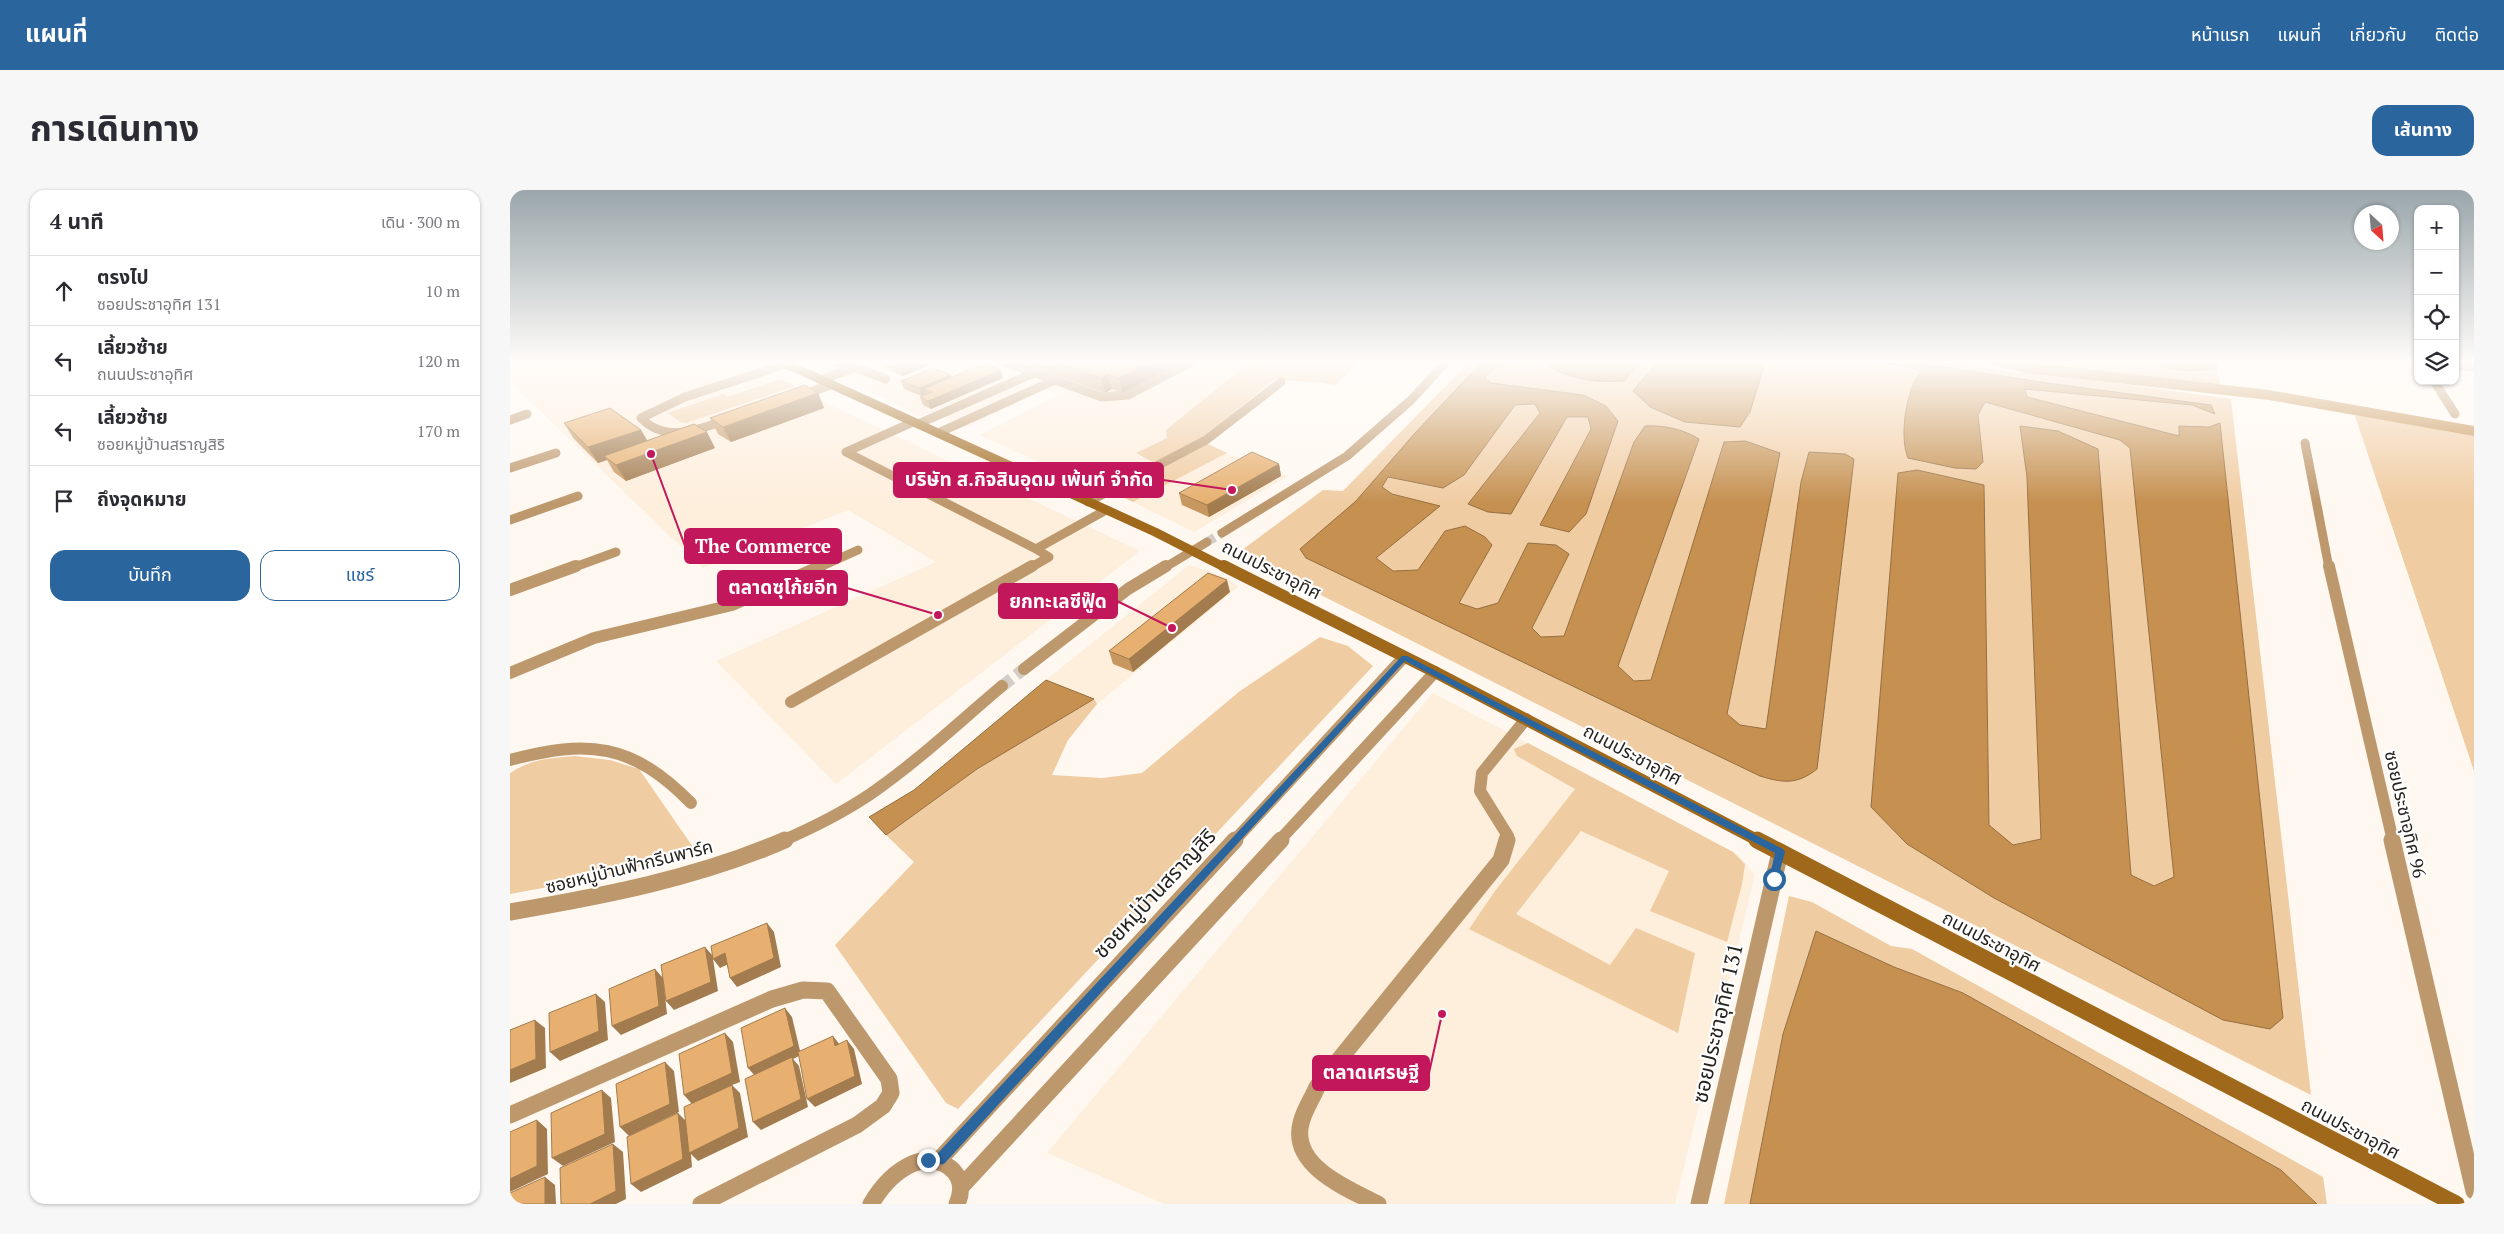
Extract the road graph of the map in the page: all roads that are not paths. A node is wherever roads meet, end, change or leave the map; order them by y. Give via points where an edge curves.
1 (657, 408) edge
2 (884, 408) edge
3 (951, 408) edge
4 (992, 408) edge
5 (1247, 408) edge
6 (1401, 408) edge
7 (2451, 408) edge
8 (644, 413) junction
9 (528, 414) dead end
10 (2455, 414) dead end
11 (734, 417) edge
12 (627, 418) edge
13 (510, 420) edge
14 (916, 423) junction
15 (707, 426) junction
16 (938, 433) junction
17 (2305, 443) dead end
18 (669, 444) edge
19 (556, 453) dead end
20 (510, 468) edge
21 (578, 496) dead end
22 (1088, 502) junction
23 (1106, 510) junction
24 (510, 520) edge
25 (1222, 533) tunnel mouth
26 (1207, 542) tunnel mouth
27 (1036, 549) junction
28 (858, 550) dead end
29 (1192, 550) junction
30 (616, 552) dead end
31 (510, 590) edge
32 (1404, 658) junction
33 (1024, 669) tunnel mouth
34 (510, 672) edge
35 (1434, 672) junction
36 (1002, 686) tunnel mouth
37 (791, 702) dead end
38 (1526, 719) junction
39 (510, 760) edge
40 (691, 803) dead end
41 (1780, 852) junction
42 (510, 912) edge
43 (510, 1114) edge
44 (939, 1160) junction
45 (2474, 1192) edge
46 (959, 1195) edge
47 (700, 1204) edge
48 (871, 1204) edge
49 (1378, 1204) edge
50 (1699, 1204) edge
51 (2456, 1204) edge

1 - 8 street
2 - 14 main road, ถนนประชาอุทิศ
3 - 14 street
4 - 16 street
5 - 22 street via 1206,440
6 - 25 street via 1347,456
7 - 10 street
8 - 12 street
8 - 15 street via 640,418 645,425 662,433
9 - 13 street
11 - 15 street
14 - 16 main road, ถนนประชาอุทิศ
14 - 27 street via 846,452
15 - 18 street
16 - 22 main road, ถนนประชาอุทิศ
17 - 45 street, ซอยประชาอุทิศ 96 via 2327,558
19 - 20 street
21 - 24 street
22 - 23 main road, ถนนประชาอุทิศ
23 - 27 street
23 - 29 main road, ถนนประชาอุทิศ
26 - 29 street
27 - 37 street via 1049,557
28 - 34 street via 732,605 594,638
29 - 32 main road, ถนนประชาอุทิศ
29 - 33 street via 1128,589
30 - 31 street
32 - 35 main road, ถนนประชาอุทิศ
32 - 44 street, ซอยหมู่บ้านสราญสิริ
35 - 38 main road, ถนนประชาอุทิศ
35 - 46 street
36 - 42 street, ซอยหมู่บ้านฟ้ากรีนพาร์ค via 849,808 798,834 677,878
38 - 41 main road, ถนนประชาอุทิศ
38 - 49 street via 1482,773 1480,791 1508,836 1501,860 1316,1087 1300,1126 1304,1153 1335,1182
39 - 40 street via 579,747 619,753 652,768
41 - 50 street, ซอยประชาอุทิศ 131
41 - 51 main road, ถนนประชาอุทิศ
43 - 47 street via 764,1002 802,991 827,991 889,1078 891,1093 883,1106 857,1126
44 - 46 street via 951,1166 958,1175
44 - 48 street via 914,1164 900,1171 886,1181

